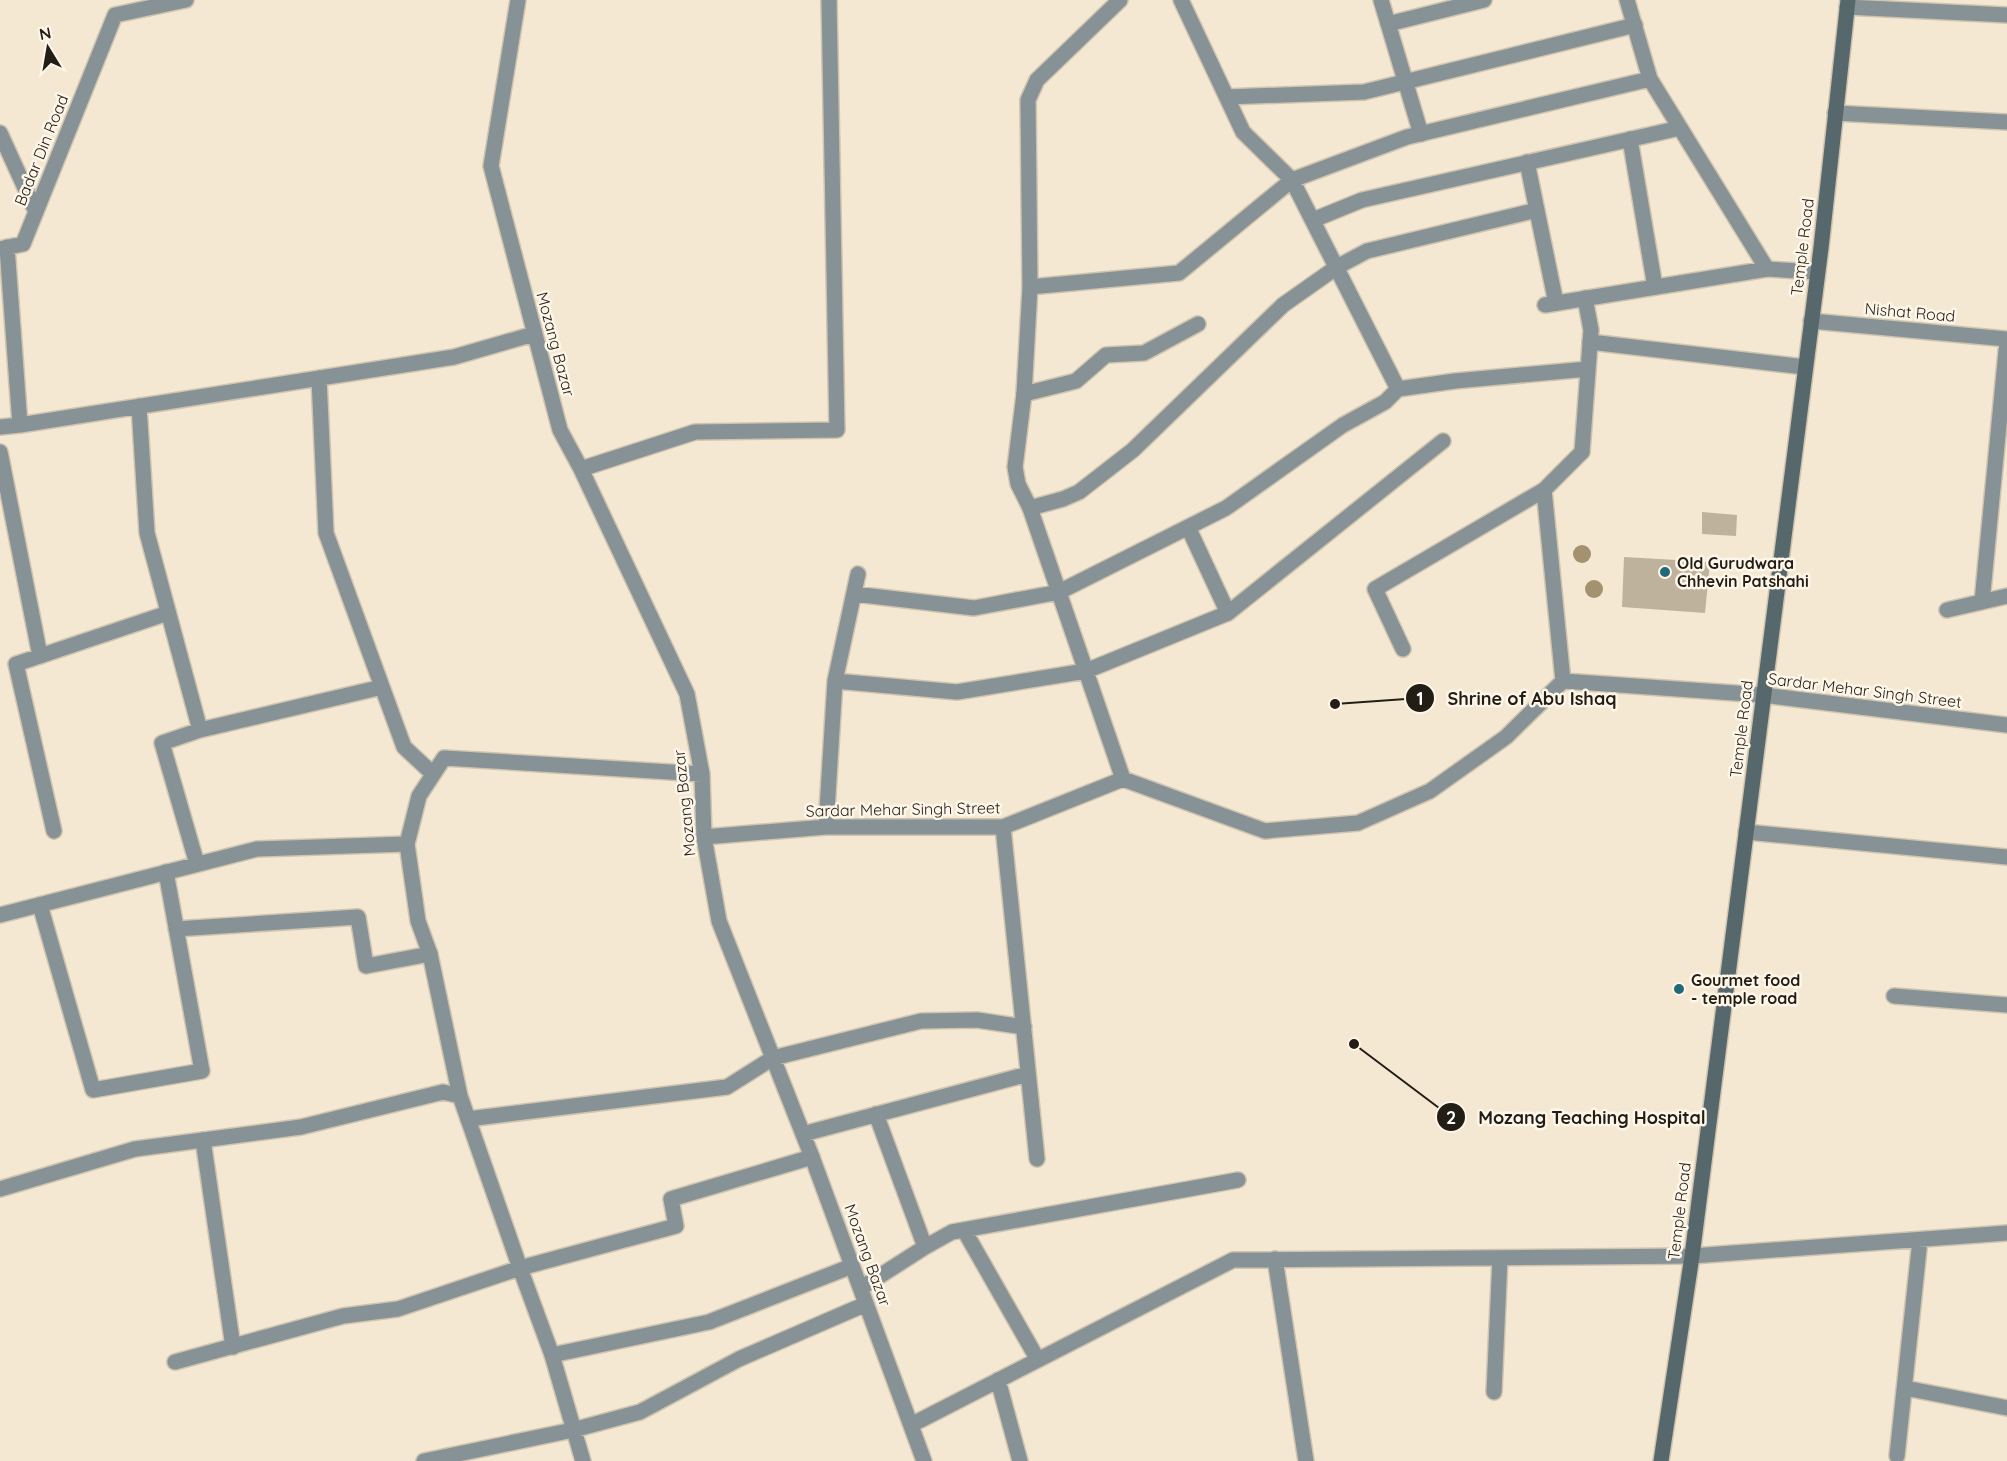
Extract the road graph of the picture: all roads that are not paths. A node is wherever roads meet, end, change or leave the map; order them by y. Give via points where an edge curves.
1 (186, 0) edge
2 (519, 0) edge
3 (829, 0) edge
4 (1120, 0) edge
5 (1181, 0) edge
6 (1381, 0) edge
7 (1484, 0) edge
8 (1627, 0) edge
9 (169, 1) edge
10 (1847, 3) edge
11 (2006, 10) edge
12 (1388, 24) junction
13 (1635, 25) junction
14 (1650, 80) junction
15 (1406, 81) junction
16 (1227, 97) junction
17 (1835, 112) junction
18 (2007, 122) edge
19 (1680, 128) junction
20 (0, 133) edge
21 (1422, 134) junction
22 (1630, 139) junction
23 (1527, 162) junction
24 (1292, 180) junction
25 (1537, 210) junction
26 (36, 212) junction
27 (1313, 220) junction
28 (4, 248) edge
29 (1337, 267) junction
30 (1767, 269) junction
31 (1817, 272) junction
32 (1030, 287) junction
33 (1655, 287) junction
34 (1585, 298) junction
35 (1810, 321) junction
36 (1198, 324) dead end
37 (534, 334) junction
38 (2007, 340) edge
39 (1590, 342) junction
40 (1805, 367) junction
41 (1588, 369) junction
42 (319, 378) junction
43 (1398, 389) junction
44 (1024, 394) junction
45 (139, 406) junction
46 (20, 424) junction
47 (0, 427) edge
48 (1443, 441) dead end
49 (0, 452) edge
50 (580, 470) junction
51 (2001, 473) edge
52 (3, 480) edge
53 (1544, 490) junction
54 (1030, 508) junction
55 (1188, 527) junction
56 (858, 574) dead end
57 (1059, 592) junction
58 (854, 594) junction
59 (2007, 596) edge
60 (1982, 602) junction
61 (1947, 610) dead end
62 (168, 613) junction
63 (1228, 613) junction
64 (1403, 649) dead end
65 (40, 656) junction
66 (1086, 671) junction
67 (836, 681) junction
68 (1563, 681) junction
69 (382, 687) junction
70 (1763, 695) junction
71 (2007, 725) edge
72 (200, 730) junction
73 (433, 774) junction
74 (702, 774) junction
75 (1123, 779) junction
76 (826, 827) junction
77 (1003, 827) junction
78 (54, 831) dead end
79 (1746, 832) junction
80 (704, 837) junction
81 (407, 844) junction
82 (2007, 857) edge
83 (197, 864) junction
84 (166, 872) junction
85 (40, 905) junction
86 (0, 915) edge
87 (176, 929) junction
88 (430, 954) junction
89 (1894, 996) dead end
90 (2007, 1005) edge
91 (1023, 1027) junction
92 (773, 1058) junction
93 (1028, 1074) junction
94 (460, 1096) junction
95 (876, 1114) junction
96 (468, 1119) junction
97 (803, 1134) junction
98 (203, 1140) junction
99 (812, 1157) junction
100 (1037, 1159) dead end
101 (1238, 1180) dead end
102 (0, 1189) edge
103 (964, 1230) junction
104 (2007, 1233) edge
105 (1920, 1240) junction
106 (925, 1247) junction
107 (1692, 1256) junction
108 (1500, 1258) junction
109 (1275, 1259) junction
110 (852, 1266) junction
111 (519, 1268) junction
112 (861, 1288) junction
113 (866, 1304) junction
114 (233, 1347) junction
115 (552, 1355) junction
116 (1038, 1360) junction
117 (176, 1362) dead end
118 (998, 1380) junction
119 (1905, 1388) junction
120 (1494, 1392) dead end
121 (2007, 1408) edge
122 (911, 1425) junction
123 (573, 1430) junction
124 (1897, 1456) dead end
125 (466, 1457) edge
126 (424, 1461) edge
127 (583, 1461) edge
128 (924, 1461) edge
129 (1020, 1461) edge
130 (1306, 1461) edge
131 (1661, 1461) edge

1 - 9 street, Badar Din Road
2 - 37 street, Mozang Bazar via 491,166
3 - 50 street via 837,430 695,432
4 - 32 street via 1037,80 1028,100
5 - 16 street
6 - 12 street
7 - 12 street
8 - 13 street
9 - 26 street, Badar Din Road via 115,15
10 - 11 street
10 - 17 street, Temple Road
12 - 15 street
13 - 14 street
13 - 15 street
14 - 19 street
14 - 21 street
15 - 16 street via 1364,92
15 - 21 street
16 - 24 street via 1243,132
17 - 18 street
17 - 31 street, Temple Road
19 - 22 street
19 - 30 street
20 - 26 street
21 - 24 street
22 - 23 street
22 - 33 street
23 - 25 street
23 - 27 street via 1362,200
24 - 27 street
24 - 32 street via 1179,273
25 - 29 street via 1367,250
25 - 34 street via 1551,304
26 - 28 street, Badar Din Road via 23,244
27 - 29 street
28 - 46 street
29 - 43 street
29 - 54 street via 1283,305 1133,450 1079,492
30 - 31 street
30 - 33 street
31 - 35 street, Temple Road
32 - 44 street
33 - 34 street
34 - 39 street
35 - 38 street, Nishat Road
35 - 40 street, Temple Road
36 - 44 street via 1144,353 1106,355 1076,381
37 - 42 street via 454,357
37 - 50 street, Mozang Bazar via 560,430
38 - 51 street
39 - 40 street
39 - 41 street
40 - 70 street, Temple Road
41 - 43 street
41 - 53 street via 1582,452
42 - 45 street
42 - 69 street via 326,533
43 - 55 street via 1226,508
44 - 54 street via 1015,467 1018,484
45 - 46 street
45 - 62 street via 147,533
46 - 47 street
48 - 63 street
49 - 52 street
50 - 74 street, Mozang Bazar via 687,694
51 - 60 street
52 - 65 street
53 - 64 street via 1376,589
53 - 68 street
54 - 57 street
55 - 57 street
55 - 63 street
56 - 58 street
57 - 58 street via 974,608
57 - 66 street
58 - 67 street
59 - 60 street
60 - 61 street
62 - 65 street
62 - 72 street
63 - 66 street
65 - 78 street via 16,664
66 - 67 street via 957,692
66 - 75 street
67 - 76 street
68 - 70 street, Sardar Mehar Singh Street
68 - 75 street via 1506,737 1440,785 1358,823 1265,831
69 - 72 street
69 - 73 street via 404,747
70 - 71 street, Sardar Mehar Singh Street
70 - 79 street, Temple Road
72 - 83 street via 162,743
73 - 74 street via 444,758
73 - 81 street via 419,795
74 - 80 street, Mozang Bazar
75 - 77 street, Sardar Mehar Singh Street
76 - 77 street, Sardar Mehar Singh Street
76 - 80 street, Sardar Mehar Singh Street
77 - 91 street
79 - 82 street
79 - 107 street, Temple Road
80 - 92 street, Mozang Bazar via 719,921
81 - 83 street via 257,849
81 - 88 street via 418,921
83 - 84 street
84 - 85 street
84 - 87 street
85 - 86 street
85 - 87 street via 93,1090 202,1071
87 - 88 street via 358,917 366,966
88 - 94 street
89 - 90 street
91 - 92 street via 977,1020 921,1021
91 - 93 street
92 - 96 street via 727,1087
92 - 97 street, Mozang Bazar
93 - 95 street
93 - 100 street
94 - 96 street
94 - 98 street via 443,1092 301,1127
95 - 97 street
95 - 106 street
96 - 111 street
97 - 99 street, Mozang Bazar
98 - 102 street via 135,1149
98 - 114 street
99 - 110 street, Mozang Bazar
99 - 111 street via 671,1199 676,1227
101 - 103 street
103 - 106 street
103 - 116 street
104 - 105 street
105 - 107 street
105 - 119 street
106 - 112 street
107 - 108 street
107 - 131 street, Temple Road
108 - 109 street
108 - 120 street
109 - 116 street via 1233,1260
109 - 130 street
110 - 112 street, Mozang Bazar
110 - 115 street via 709,1322
111 - 114 street via 398,1310 343,1317
111 - 115 street
112 - 113 street, Mozang Bazar
113 - 122 street, Mozang Bazar
113 - 123 street via 739,1359 640,1412
114 - 117 street
115 - 123 street
116 - 118 street
118 - 122 street
118 - 129 street
119 - 121 street
119 - 124 street
122 - 128 street, Mozang Bazar
123 - 125 street
123 - 127 street
125 - 126 street

